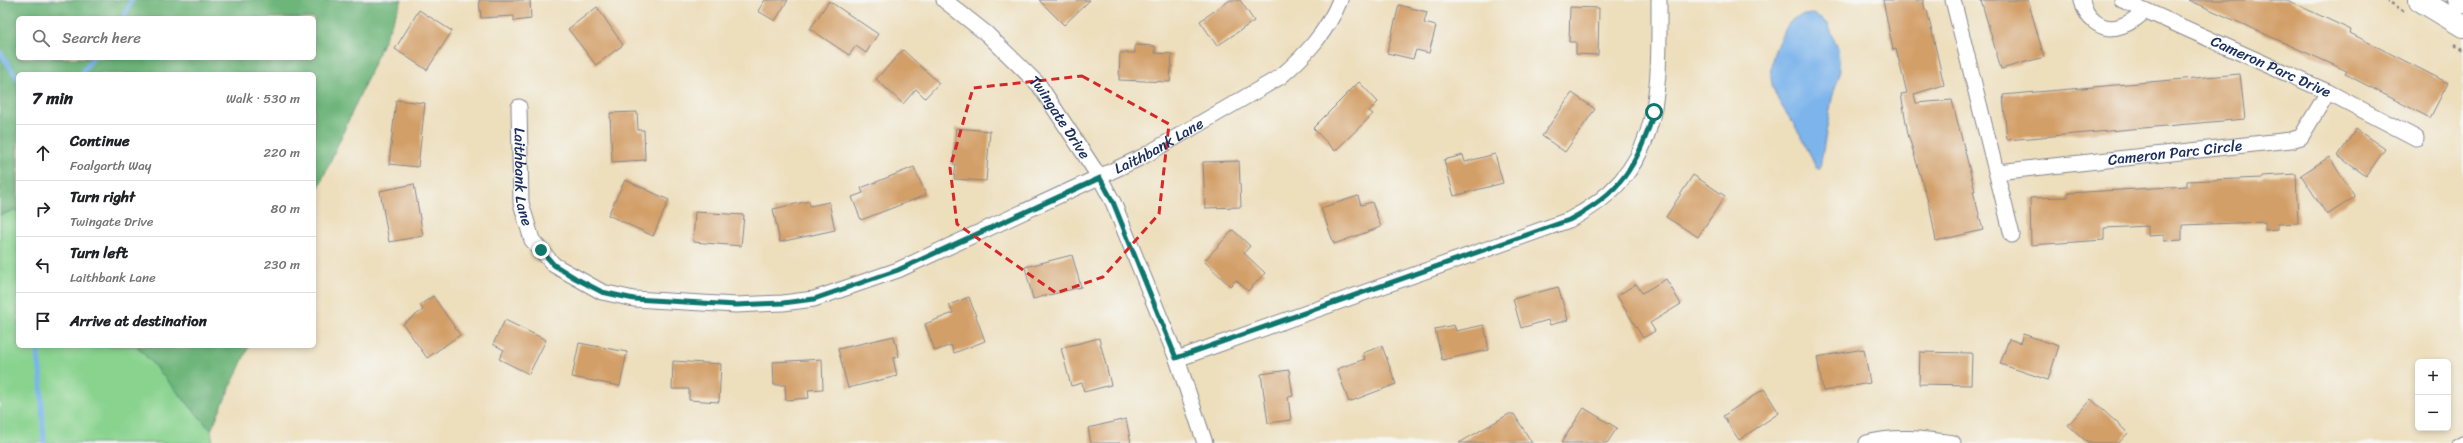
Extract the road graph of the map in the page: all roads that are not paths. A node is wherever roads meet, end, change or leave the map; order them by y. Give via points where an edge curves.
1 (944, 0) edge
2 (1340, 0) edge
3 (1659, 0) edge
4 (1953, 0) edge
5 (2082, 0) edge
6 (2122, 0) edge
7 (2420, 0) edge
8 (2459, 0) edge
9 (2463, 2) edge
10 (2145, 11) junction
11 (2463, 26) edge
12 (2328, 92) junction
13 (519, 107) dead end
14 (2416, 138) dead end
15 (1997, 172) junction
16 (1100, 178) junction
17 (2012, 235) dead end
18 (1176, 358) junction
19 (2463, 440) edge
20 (1206, 443) edge
21 (1867, 443) edge
22 (1953, 443) edge
23 (2457, 443) edge

1 - 16 street, Twingate Drive via 987,34 1038,86
2 - 16 street, Laithbank Lane via 1320,38 1280,77 1142,157
3 - 18 street via 1656,97 1644,146 1631,170 1591,209 1569,220
4 - 15 street
5 - 10 street via 2090,19 2099,25 2109,27 2120,27
6 - 10 street, Cameron Parc Drive
7 - 11 highway
8 - 9 highway
10 - 12 street, Cameron Parc Drive
12 - 14 street, Cameron Parc Drive
12 - 15 street, Cameron Parc Circle via 2301,137 2291,140
13 - 16 street, Laithbank Lane via 521,203 532,240 554,265 575,278 602,292 634,299 736,305 814,299 898,270
15 - 17 street
16 - 18 street, Twingate Drive via 1113,202
18 - 20 street, Twingate Drive
19 - 23 lane
21 - 22 street via 1880,439 1919,438

